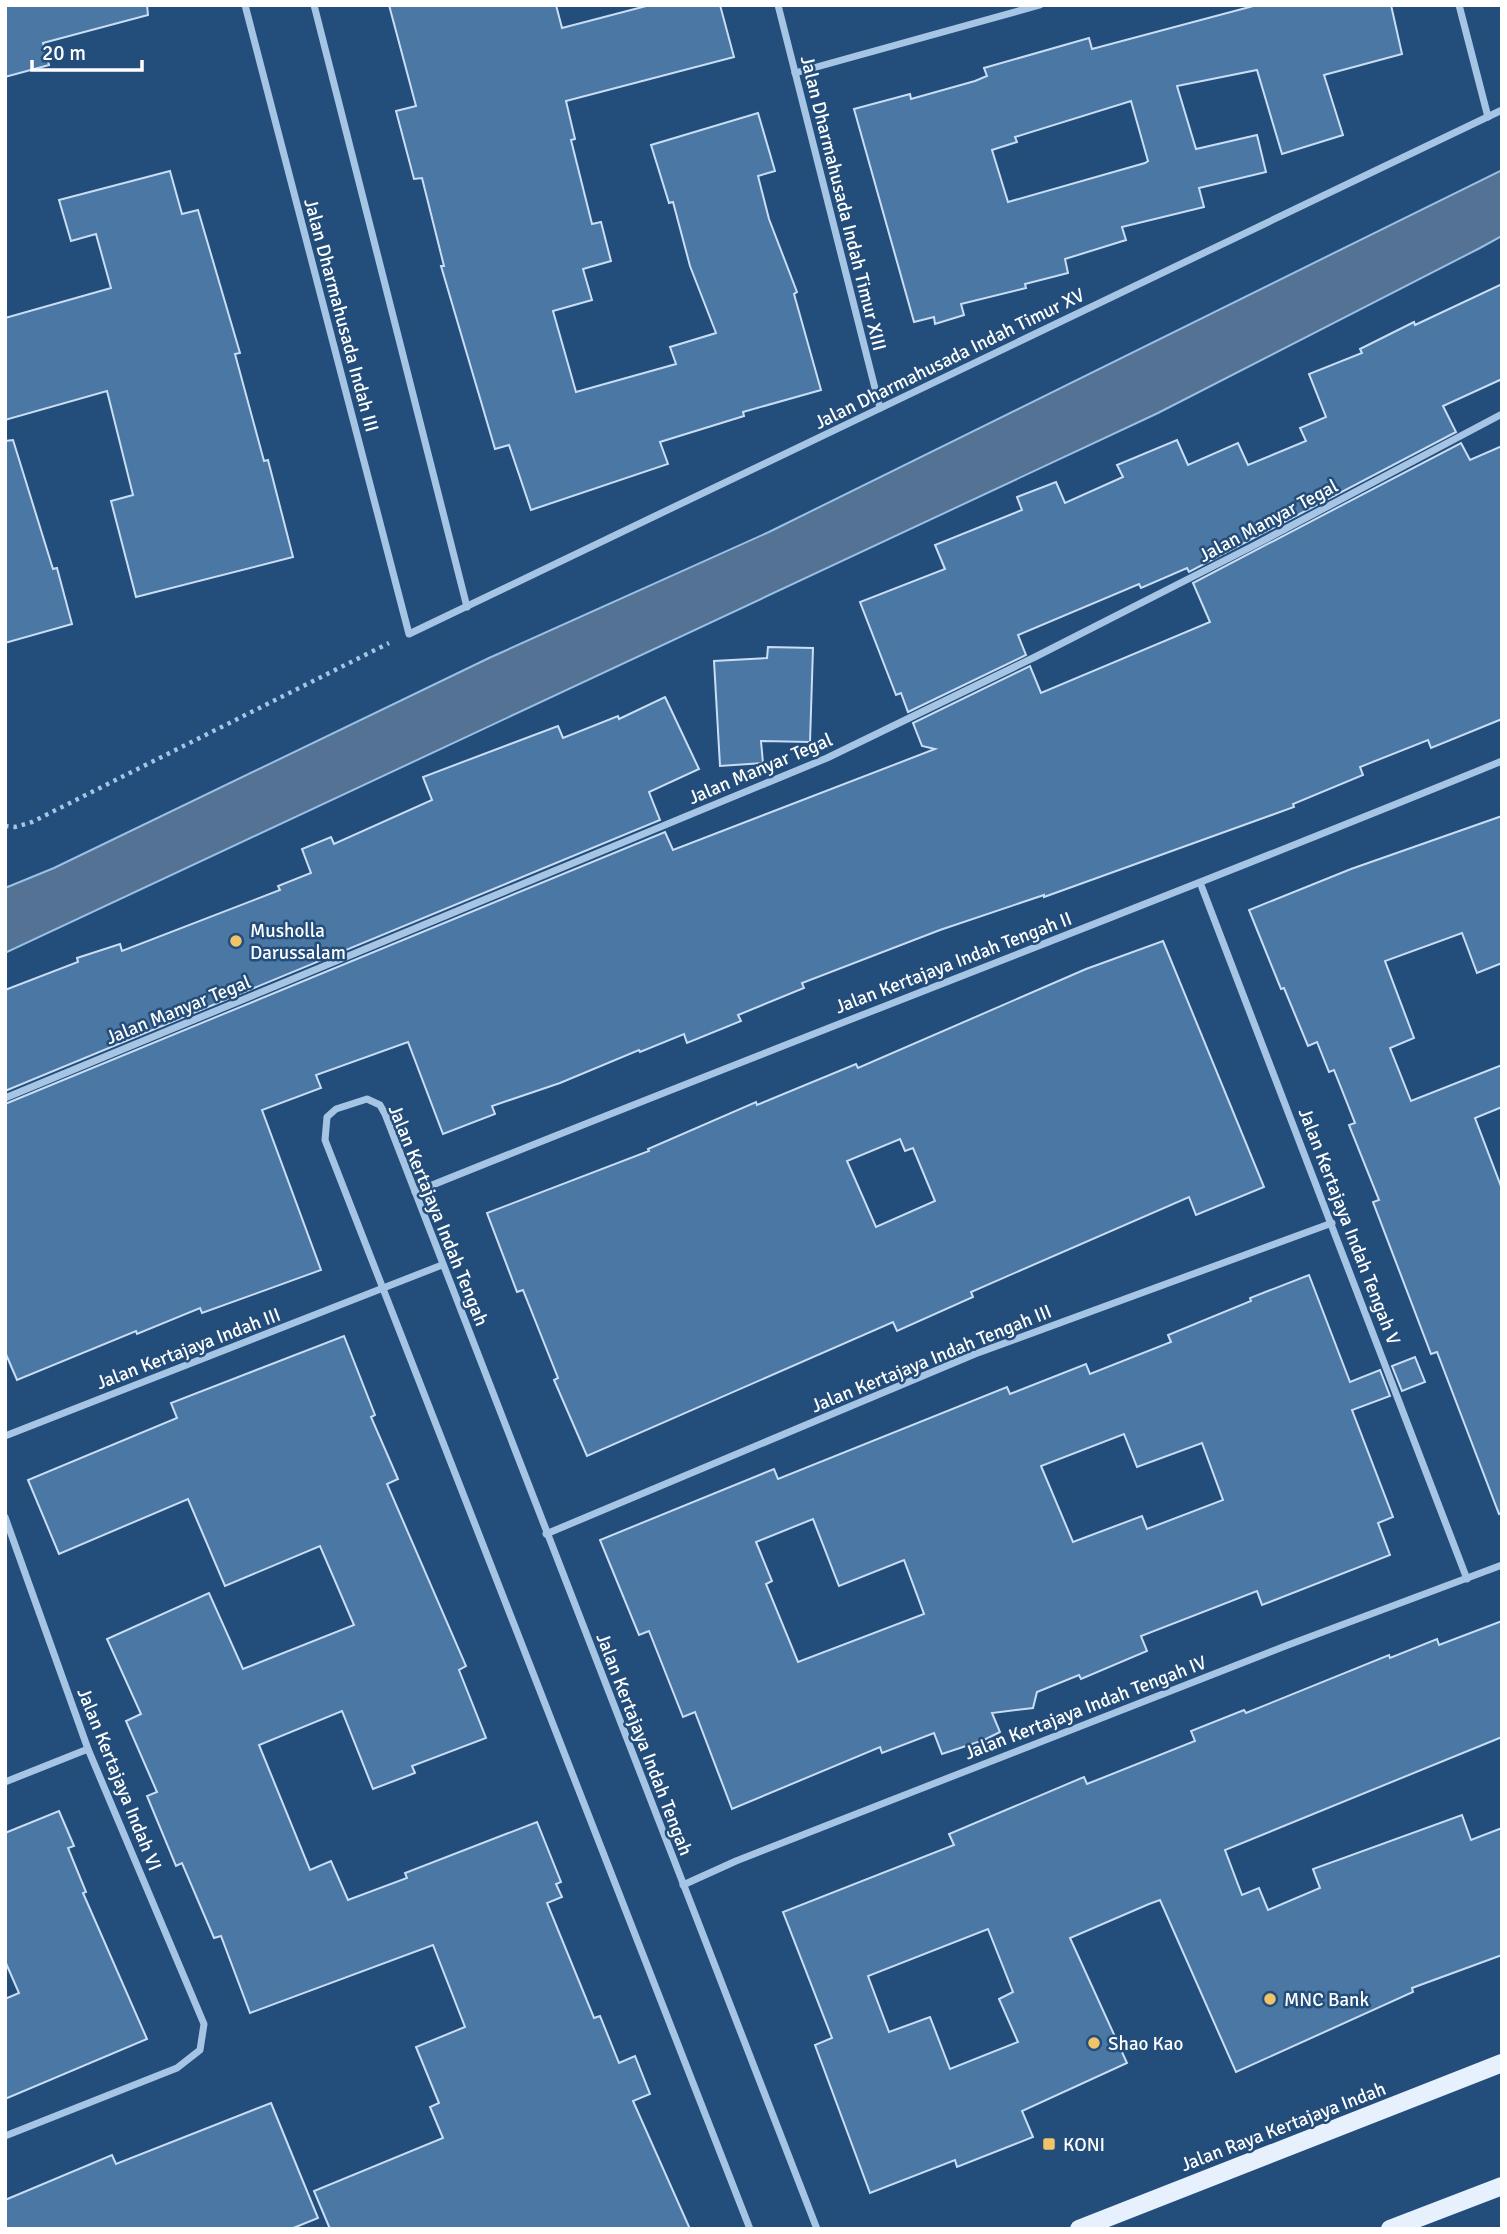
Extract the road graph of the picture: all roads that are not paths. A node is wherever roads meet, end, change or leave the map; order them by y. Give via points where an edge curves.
1 (245, 5) edge
2 (314, 5) edge
3 (778, 5) edge
4 (1040, 5) edge
5 (1459, 5) edge
6 (795, 74) junction
7 (1502, 110) edge
8 (1488, 117) junction
9 (880, 408) junction
10 (1502, 414) edge
11 (467, 607) junction
12 (409, 634) joint
13 (1502, 761) edge
14 (1201, 885) junction
15 (5, 1098) edge
16 (415, 1192) junction
17 (1332, 1223) junction
18 (442, 1265) junction
19 (382, 1289) junction
20 (5, 1437) edge
21 (5, 1517) edge
22 (546, 1534) junction
23 (1502, 1565) edge
24 (1467, 1579) junction
25 (88, 1749) junction
26 (5, 1782) edge
27 (683, 1885) junction
28 (1502, 2063) edge
29 (5, 2136) edge
30 (1502, 2186) edge
31 (750, 2229) edge
32 (817, 2229) edge
33 (1079, 2229) edge
34 (1390, 2229) edge

1 - 12 street, Jalan Dharmahusada Indah III
2 - 11 street
3 - 6 street, Jalan Dharmahusada Indah Timur XIII
4 - 6 street
5 - 8 street
6 - 9 street, Jalan Dharmahusada Indah Timur XIII
7 - 8 street, Jalan Dharmahusada Indah Timur XV
8 - 9 street, Jalan Dharmahusada Indah Timur XV
9 - 11 street, Jalan Dharmahusada Indah Timur XV
10 - 15 street, Jalan Manyar Tegal via 1253,547 827,758
11 - 12 street, Jalan Dharmahusada Indah Timur XV
13 - 14 street, Jalan Kertajaya Indah Tengah II
14 - 16 street, Jalan Kertajaya Indah Tengah II
14 - 17 street, Jalan Kertajaya Indah Tengah V
16 - 18 street, Jalan Kertajaya Indah Tengah
16 - 19 street, Jalan Kertajaya Indah Tengah via 380,1104 367,1099 327,1117 325,1140
17 - 22 street, Jalan Kertajaya Indah Tengah III via 975,1354
17 - 24 street, Jalan Kertajaya Indah Tengah V
18 - 19 street, Jalan Kertajaya Indah III
18 - 22 street, Jalan Kertajaya Indah Tengah
19 - 20 street, Jalan Kertajaya Indah III
19 - 31 street, Jalan Kertajaya Indah Tengah
21 - 25 street, Jalan Kertajaya Indah VI
22 - 27 street, Jalan Kertajaya Indah Tengah
23 - 24 street, Jalan Kertajaya Indah Tengah IV
24 - 27 street, Jalan Kertajaya Indah Tengah IV via 1288,1645
25 - 26 street
25 - 29 street, Jalan Kertajaya Indah VI via 204,2024 200,2050 177,2068
27 - 32 street, Jalan Kertajaya Indah Tengah
28 - 33 main road, Jalan Raya Kertajaya Indah
30 - 34 main road

